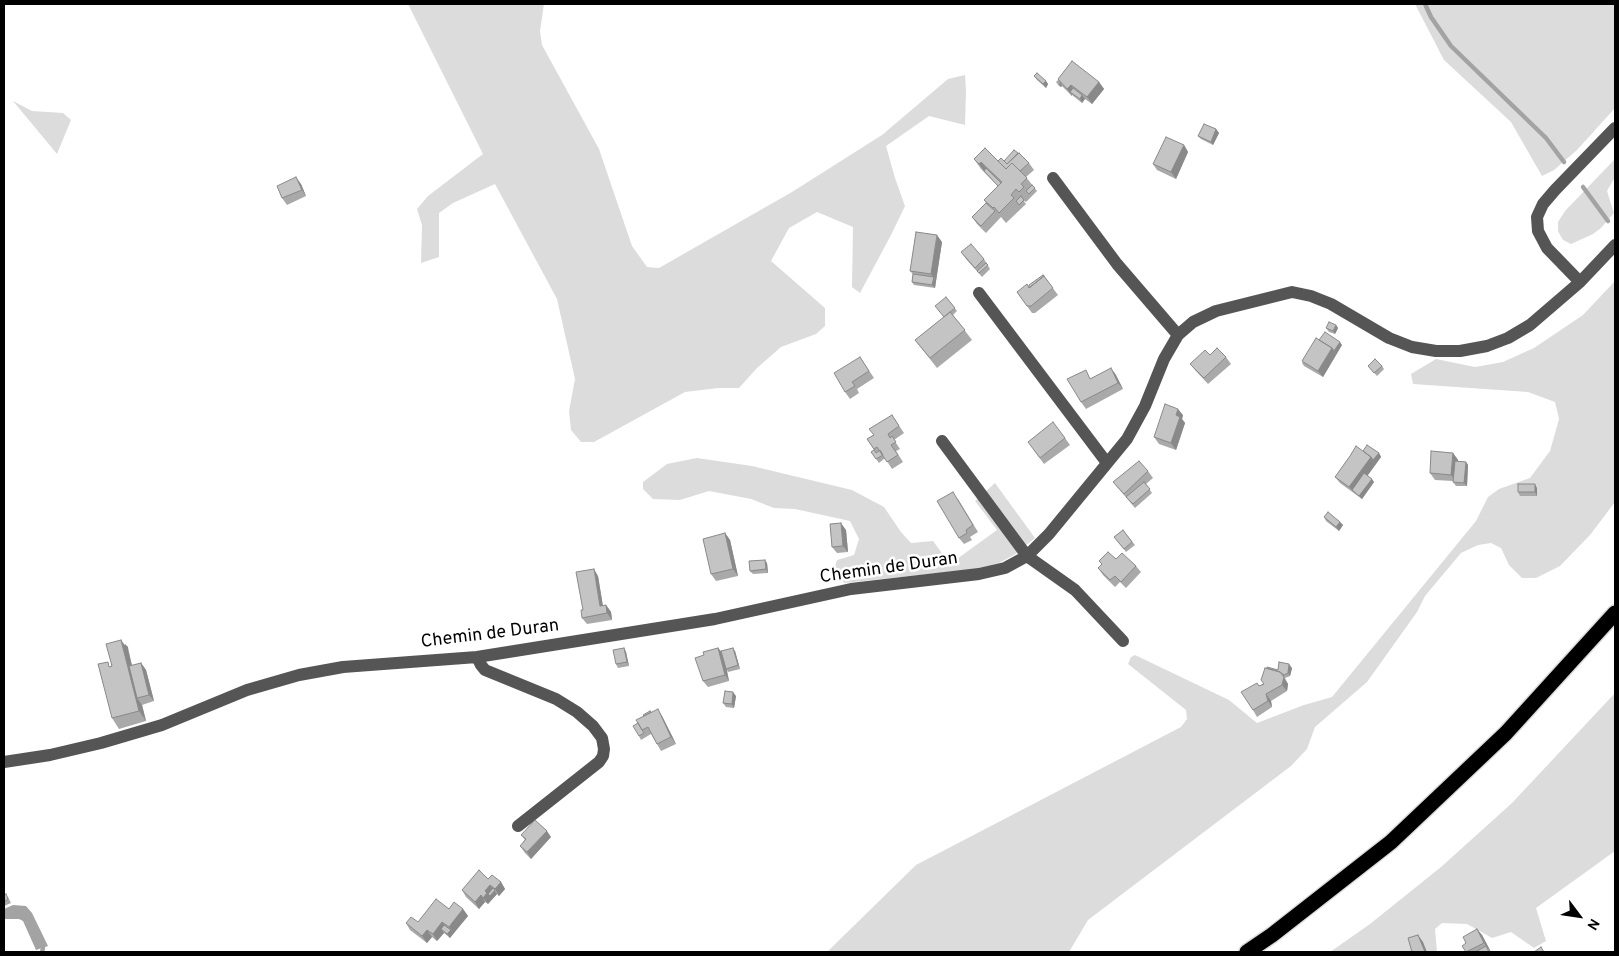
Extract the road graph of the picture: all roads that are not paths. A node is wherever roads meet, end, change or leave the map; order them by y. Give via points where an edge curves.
1 (1615, 128) edge
2 (1053, 178) dead end
3 (1615, 245) edge
4 (1580, 282) junction
5 (979, 293) dead end
6 (1178, 335) junction
7 (942, 441) dead end
8 (1107, 463) junction
9 (1027, 556) junction
10 (1615, 613) edge
11 (1123, 641) dead end
12 (477, 657) junction
13 (4, 762) edge
14 (518, 826) dead end
15 (1247, 952) edge

1 - 4 street via 1555,190 1537,217 1538,231 1547,248
2 - 6 street via 1117,264
3 - 4 street, Chemin de Duran
4 - 6 street, Chemin de Duran via 1530,325 1508,338 1460,351 1412,347 1389,338 1331,304 1292,292 1216,311 1193,322
5 - 8 street
6 - 8 street, Chemin de Duran via 1164,359 1137,423
7 - 9 street
8 - 9 street, Chemin de Duran
9 - 11 street via 1075,590
9 - 12 street, Chemin de Duran via 1005,568 979,574 851,589 715,619
10 - 15 highway via 1506,733 1391,842
12 - 13 street, Chemin de Duran via 344,667 299,675 247,690 162,725 101,744
12 - 14 street via 485,670 556,699 577,712 602,738 603,756 598,762

